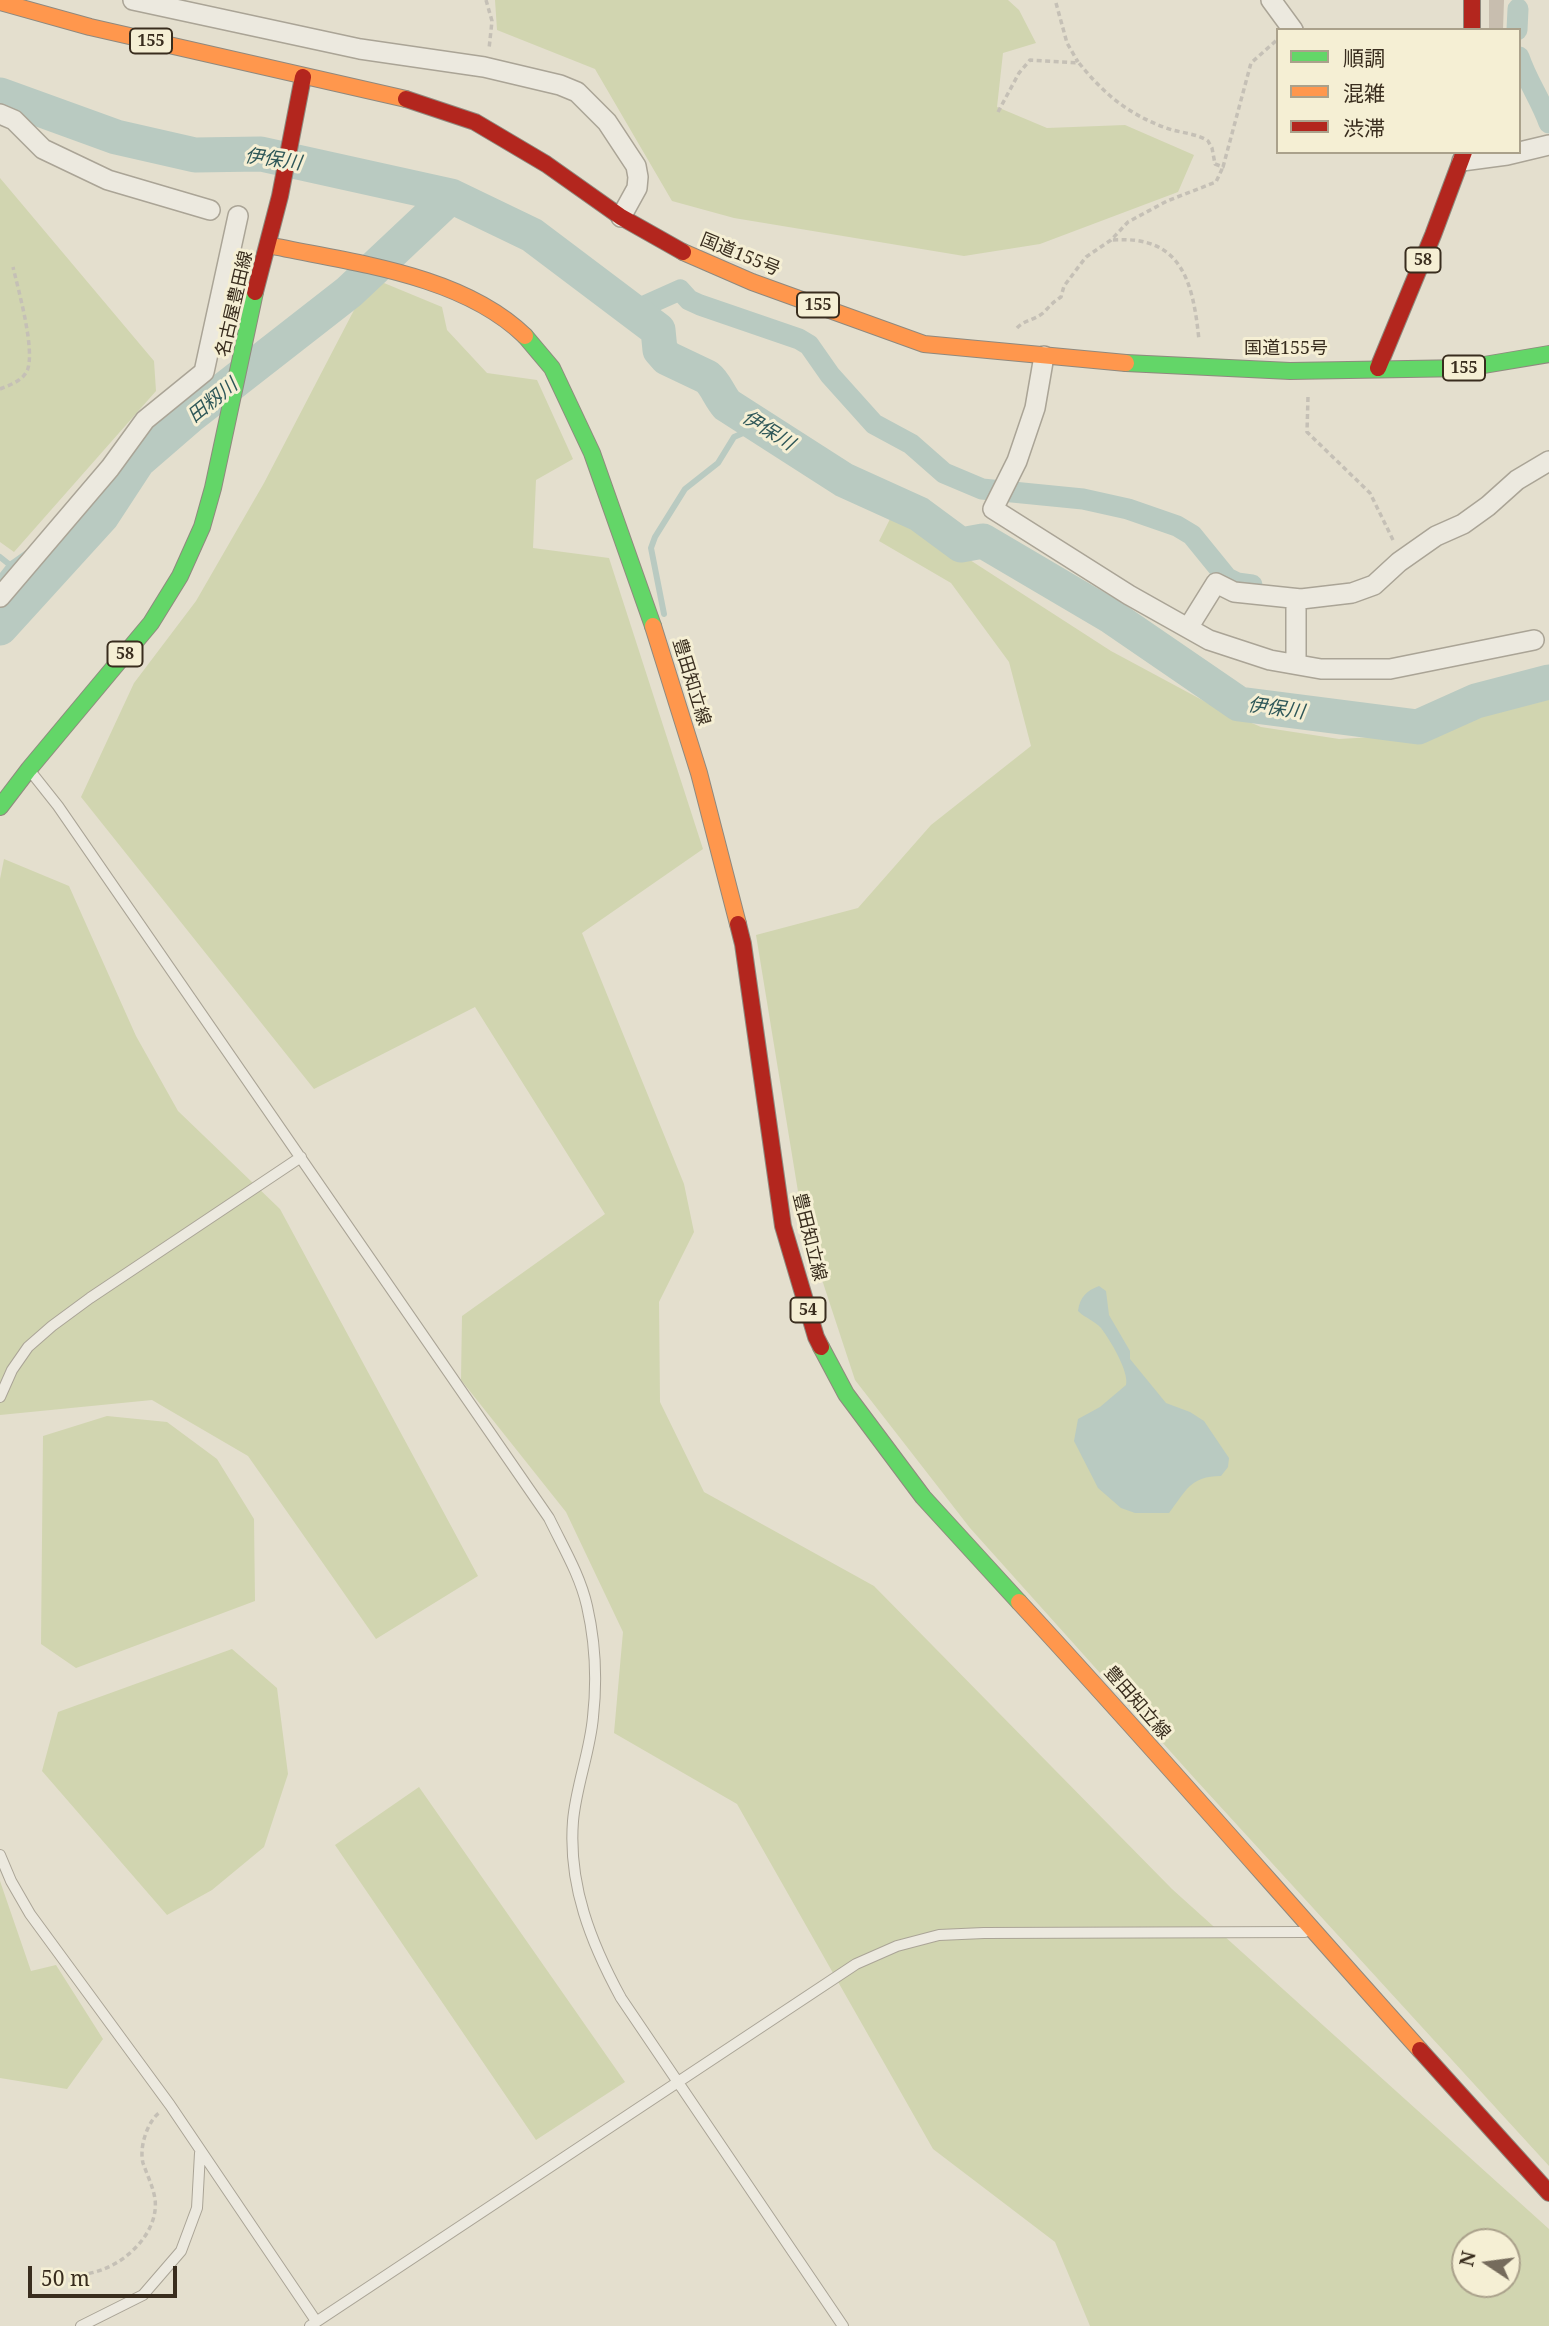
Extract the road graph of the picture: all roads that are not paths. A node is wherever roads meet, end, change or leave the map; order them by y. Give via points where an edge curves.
1 (133, 0) edge
2 (1271, 0) edge
3 (1472, 0) edge
4 (0, 2) edge
5 (1292, 28) edge
6 (1472, 28) edge
7 (303, 77) junction
8 (0, 114) edge
9 (1549, 145) edge
10 (1521, 152) edge
11 (1511, 154) edge
12 (1463, 157) edge
13 (210, 209) dead end
14 (238, 216) dead end
15 (621, 217) junction
16 (268, 245) junction
17 (1549, 354) edge
18 (1044, 356) junction
19 (1378, 368) junction
20 (1549, 461) edge
21 (0, 597) edge
22 (1296, 599) junction
23 (1188, 628) junction
24 (1534, 640) dead end
25 (1296, 664) junction
26 (29, 769) junction
27 (0, 807) edge
28 (302, 1157) junction
29 (0, 1397) edge
30 (0, 1856) edge
31 (1312, 1931) junction
32 (678, 2083) junction
33 (200, 2152) junction
34 (1549, 2193) edge
35 (313, 2324) edge
36 (81, 2326) edge
37 (843, 2326) edge

1 - 15 street via 360,49 484,67 577,92 607,122 636,166 637,188
2 - 5 street
3 - 6 main road
4 - 7 main road, 国道155号 / 155
7 - 15 main road, 国道155号 / 155 via 389,94 475,122 546,164
7 - 16 main road, 名古屋豊田線 / 58
8 - 13 street via 14,120 43,149 108,180
9 - 10 street
11 - 12 street
12 - 19 main road, 58
14 - 21 street via 204,372 145,420
15 - 18 main road, 国道155号 / 155 via 693,258 924,344
16 - 26 main road, 名古屋豊田線 / 58 via 215,480 202,527 180,576 151,623
16 - 31 main road, 豊田知立線 / 54 via 406,275 470,297 495,310 534,344 552,368 592,453 699,773 743,944 783,1226 816,1337 846,1394 923,1497
17 - 19 main road, 国道155号 / 155 via 1466,368
18 - 19 main road, 国道155号 / 155 via 1309,370
18 - 23 street via 1035,408 1017,461 993,509
20 - 22 street via 1517,480 1463,524 1436,536 1374,585 1352,593
22 - 23 street via 1234,592 1216,583
22 - 25 street
23 - 25 street via 1209,640
24 - 25 street via 1390,669 1321,669
26 - 27 main road, 名古屋豊田線 / 58
26 - 28 lane
28 - 29 lane via 52,1326 28,1347
28 - 32 lane via 549,1518 575,1569 587,1605 594,1675 593,1718 573,1822 577,1887 599,1957
30 - 33 lane via 30,1914
31 - 32 lane via 939,1935 856,1964
31 - 34 main road, 豊田知立線 / 54
32 - 35 lane
32 - 37 lane
33 - 35 lane via 251,2223
33 - 36 lane via 197,2208 181,2251 143,2295

